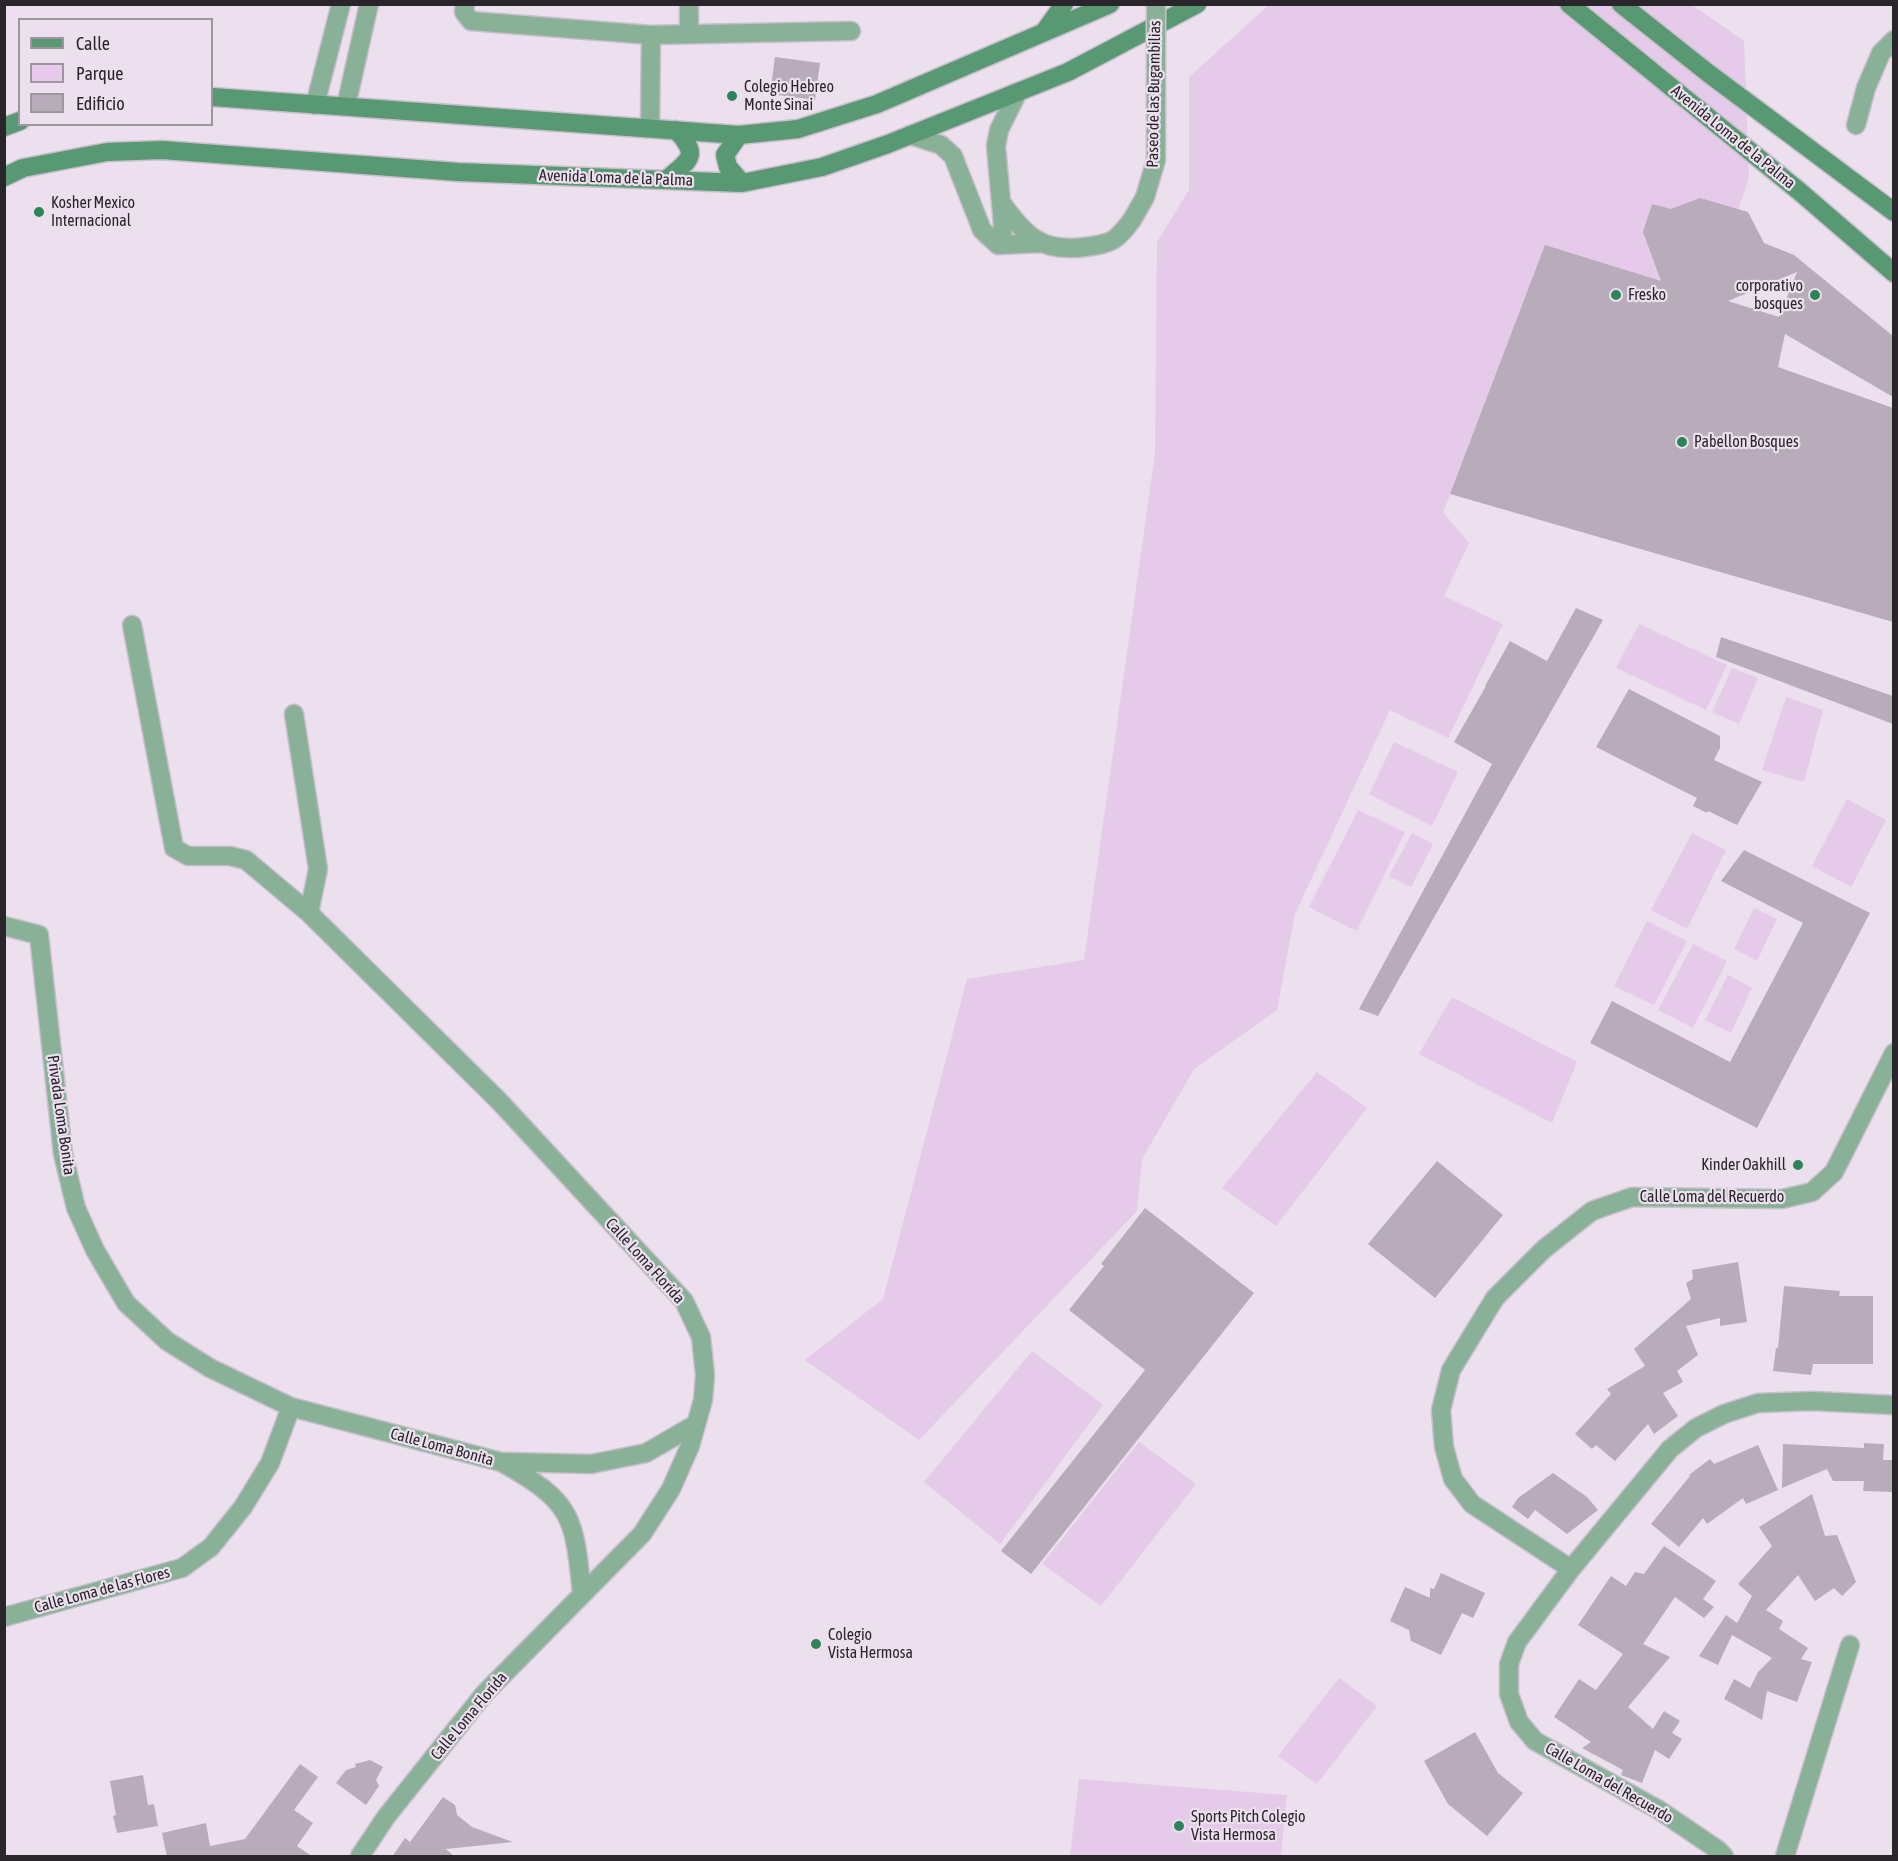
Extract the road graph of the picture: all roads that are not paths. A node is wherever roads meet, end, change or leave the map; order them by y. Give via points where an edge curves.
1 (340, 4) edge
2 (354, 4) edge
3 (369, 4) edge
4 (465, 4) edge
5 (689, 4) edge
6 (1065, 4) edge
7 (1110, 4) edge
8 (1156, 4) edge
9 (1197, 4) edge
10 (1569, 4) edge
11 (1621, 4) edge
12 (363, 28) junction
13 (851, 31) dead end
14 (689, 34) junction
15 (1043, 34) junction
16 (651, 35) junction
17 (1893, 40) edge
18 (1018, 92) junction
19 (213, 97) edge
20 (315, 105) junction
21 (346, 106) junction
22 (1856, 125) dead end
23 (650, 128) junction
24 (676, 130) junction
25 (739, 135) junction
26 (910, 135) junction
27 (4, 177) edge
28 (666, 180) junction
29 (742, 183) junction
30 (1001, 202) junction
31 (1893, 212) edge
32 (1041, 243) junction
33 (998, 245) junction
34 (1893, 273) edge
35 (132, 625) dead end
36 (294, 714) dead end
37 (309, 913) junction
38 (4, 926) edge
39 (1893, 1053) edge
40 (1893, 1405) edge
41 (291, 1407) junction
42 (696, 1424) junction
43 (501, 1462) junction
44 (1571, 1569) junction
45 (582, 1594) junction
46 (4, 1617) edge
47 (1850, 1645) dead end
48 (360, 1857) edge
49 (1724, 1857) edge
50 (1785, 1857) edge

1 - 20 street
2 - 12 street
3 - 12 street
4 - 16 street via 464,12 471,21
5 - 14 street
6 - 15 main road
7 - 15 main road
8 - 32 street, Paseo de las Bugambilias, bridge via 1156,160 1145,197 1117,239 1108,243 1064,250
9 - 18 main road, Avenida Loma de la Palma via 1068,72
10 - 34 main road, Avenida Loma de la Palma
11 - 31 main road, Avenida Loma de la Palma
12 - 21 street
13 - 14 street
14 - 16 street
15 - 25 main road via 877,104 798,129
16 - 23 street
17 - 22 street via 1881,53
18 - 26 main road, Avenida Loma de la Palma
18 - 30 street via 999,130 996,146
19 - 20 main road
20 - 21 main road
21 - 23 main road
23 - 24 main road
24 - 25 main road
24 - 28 main road via 691,153
25 - 29 main road via 725,155 728,167
26 - 29 main road, Avenida Loma de la Palma via 822,167
26 - 33 street via 941,145 953,156 982,230
27 - 28 main road, Avenida Loma de la Palma via 23,168 107,152 162,150 458,172
28 - 29 main road, Avenida Loma de la Palma
30 - 32 street, Paseo de las Bugambilias via 1017,224
30 - 33 street via 1002,235
32 - 33 street, Paseo de las Bugambilias
35 - 37 street, Calle Loma Florida via 174,848 188,856 246,860
36 - 37 street via 318,869
37 - 42 street, Calle Loma Florida via 499,1101 684,1301 701,1337 705,1375
38 - 41 street, Privada Loma Bonita via 39,935 63,1154 76,1208 126,1303 167,1341 210,1368
39 - 44 street, Calle Loma del Recuerdo via 1834,1172 1812,1192 1782,1199 1632,1197 1592,1211 1544,1249 1495,1298 1450,1370 1442,1410 1444,1447 1453,1479 1472,1504
40 - 44 street via 1758,1403 1696,1428 1670,1449
41 - 43 street, Calle Loma Bonita
41 - 46 street, Calle Loma de las Flores via 270,1462 243,1507 211,1547 182,1568
42 - 43 street via 646,1453 591,1464
42 - 45 street, Calle Loma Florida via 670,1489 642,1534
43 - 45 street, Calle Loma Bonita via 555,1497 569,1517 577,1544
44 - 49 street, Calle Loma del Recuerdo via 1517,1642 1509,1664 1509,1694 1519,1722 1535,1741 1659,1809
45 - 48 street, Calle Loma Florida via 484,1694 386,1817
47 - 50 street

